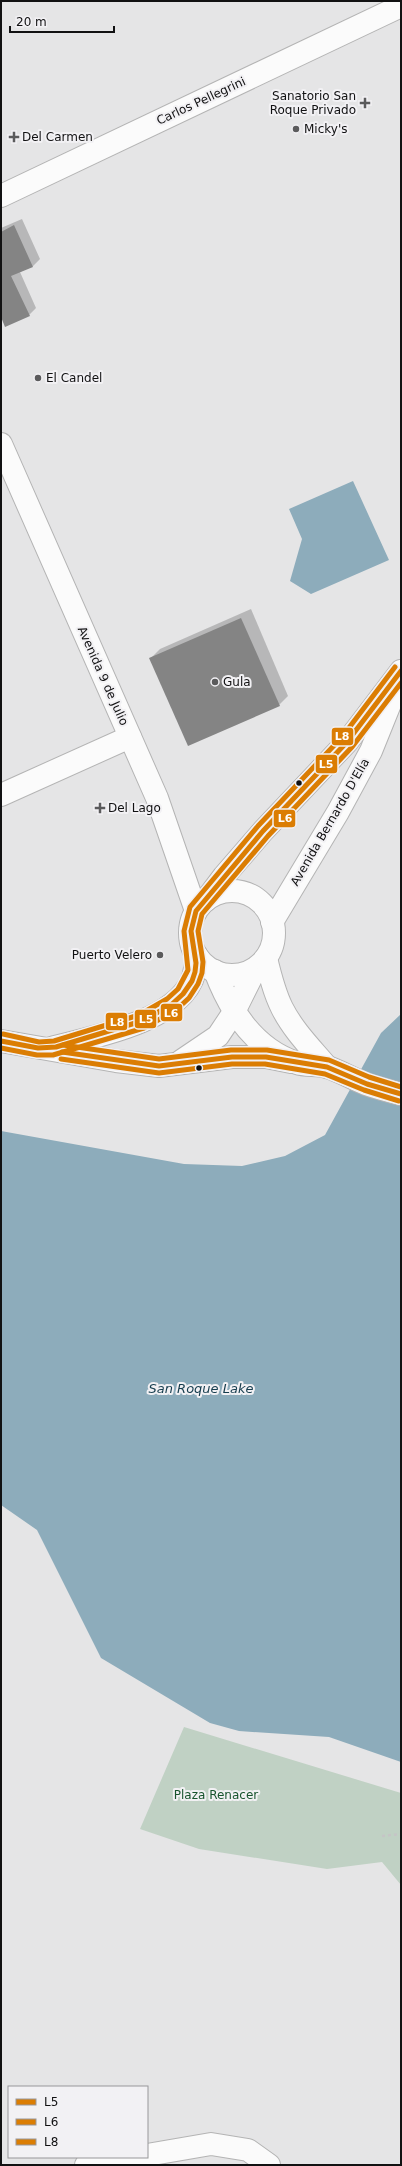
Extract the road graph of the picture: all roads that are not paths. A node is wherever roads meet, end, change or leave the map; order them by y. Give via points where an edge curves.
1 (401, 6) edge
2 (1, 196) edge
3 (1, 444) edge
4 (401, 672) edge
5 (401, 676) edge
6 (130, 737) junction
7 (1, 795) edge
8 (201, 906) junction
9 (272, 922) junction
10 (197, 956) junction
11 (261, 963) junction
12 (215, 971) junction
13 (234, 1012) junction
14 (1, 1041) edge
15 (44, 1049) junction
16 (298, 1064) junction
17 (173, 1065) junction
18 (326, 1067) junction
19 (401, 1094) edge
20 (148, 2155) edge
21 (127, 2158) edge
22 (86, 2165) edge
23 (269, 2165) edge

1 - 2 main road, Carlos Pellegrini
3 - 6 main road, Avenida 9 de Julio
4 - 8 main road via 347,742 258,837
5 - 9 main road, Avenida Bernardo D'Elía via 371,751 338,812
6 - 7 main road
6 - 8 main road, Avenida 9 de Julio
8 - 9 main road via 218,893 232,891 257,900
8 - 10 main road via 191,922 190,934
9 - 11 main road via 272,947
10 - 12 main road
10 - 15 main road via 191,982 183,993 155,1016 132,1026
11 - 12 main road via 238,974 226,975
11 - 13 main road
11 - 18 main road via 295,1029
12 - 13 main road via 224,996
13 - 16 main road via 264,1046
13 - 17 main road via 218,1036
14 - 15 main road
15 - 17 main road via 116,1061
16 - 17 main road via 266,1057 232,1057
16 - 18 main road
18 - 19 main road via 367,1084
20 - 23 main road via 211,2144 248,2150
21 - 22 main road

